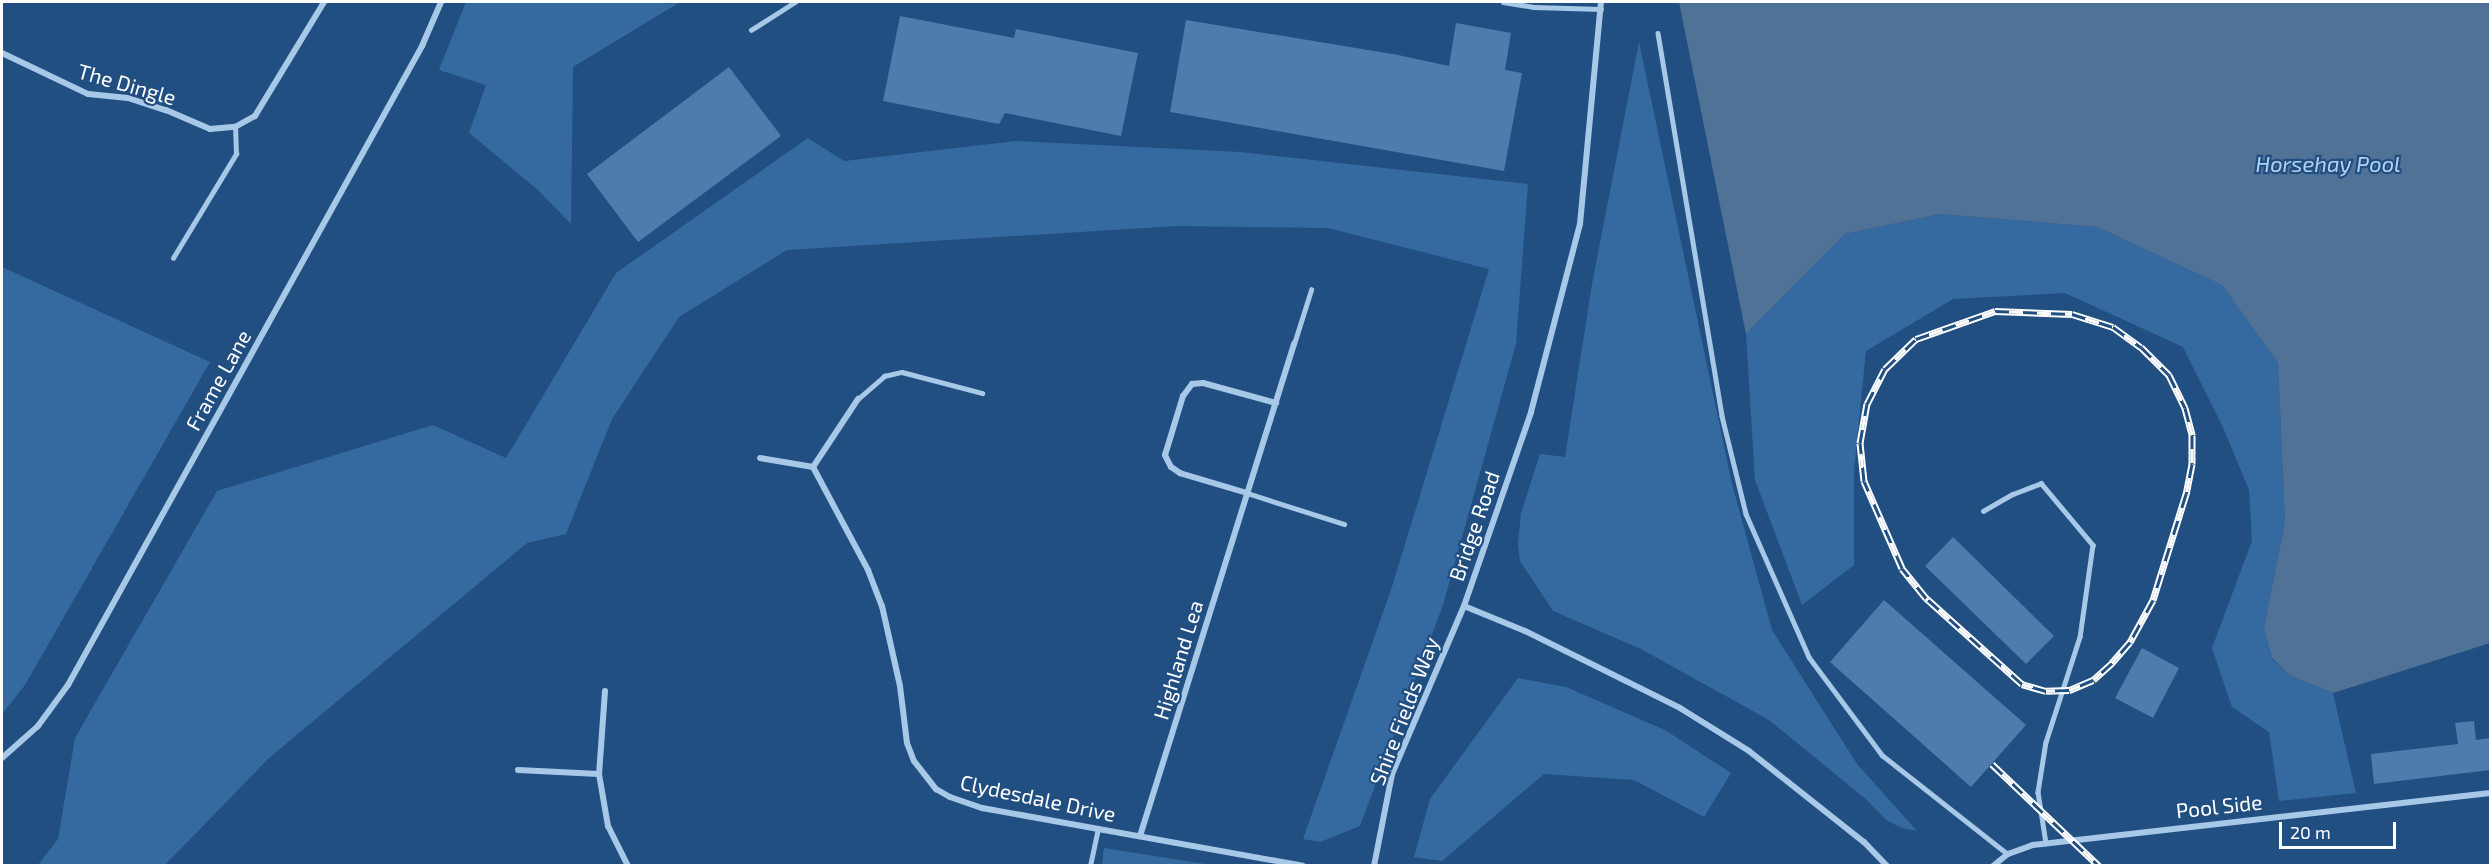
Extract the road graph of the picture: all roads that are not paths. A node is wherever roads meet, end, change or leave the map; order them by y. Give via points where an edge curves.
1 (324, 2) edge
2 (441, 2) edge
3 (795, 2) edge
4 (1503, 2) edge
5 (1601, 2) edge
6 (1601, 9) junction
7 (751, 30) dead end
8 (1658, 33) dead end
9 (2, 53) edge
10 (235, 127) junction
11 (173, 258) dead end
12 (1311, 290) dead end
13 (1294, 344) joint
14 (982, 393) dead end
15 (858, 399) joint
16 (1276, 403) junction
17 (760, 458) dead end
18 (813, 467) junction
19 (1247, 494) junction
20 (1983, 511) dead end
21 (1344, 524) dead end
22 (1464, 606) junction
23 (605, 691) dead end
24 (2, 758) edge
25 (518, 770) dead end
26 (598, 774) junction
27 (2490, 793) edge
28 (1098, 829) junction
29 (1140, 836) junction
30 (2046, 843) junction
31 (2008, 854) junction
32 (628, 866) edge
33 (1090, 866) edge
34 (1303, 866) edge
35 (1374, 866) edge
36 (1887, 866) edge
37 (1993, 866) edge

1 - 10 street via 255,116
2 - 24 street, Frame Lane via 390,105 68,685 38,726
3 - 7 lane
4 - 6 lane
5 - 6 street, Bridge Road
6 - 22 street, Bridge Road via 1580,224 1531,412
8 - 31 lane via 1722,416 1746,514 1809,657 1882,756
9 - 10 street, The Dingle via 88,94 128,98 210,129
10 - 11 lane via 236,154
12 - 13 lane
13 - 16 street, Highland Lea
14 - 15 lane via 902,372 884,376
15 - 18 street
16 - 19 street, Highland Lea
16 - 19 street via 1203,382 1192,384 1183,396 1165,455 1171,467
17 - 18 street
18 - 28 street, Clydesdale Drive via 868,570 882,606 900,686 907,743 924,778 965,803
19 - 21 lane
19 - 29 street, Highland Lea
20 - 30 lane via 2041,483 2093,545 2080,637 2046,742 2038,792
22 - 35 street, Shire Fields Way via 1392,774
22 - 36 street, Bridge Road via 1525,631 1680,708 1749,751 1846,827
23 - 26 street
25 - 26 street
26 - 32 street via 608,826
27 - 30 street, Pool Side
28 - 29 street, Clydesdale Drive
28 - 33 lane
29 - 34 street, Clydesdale Drive
30 - 31 street, Pool Side
31 - 37 street, Pool Side

